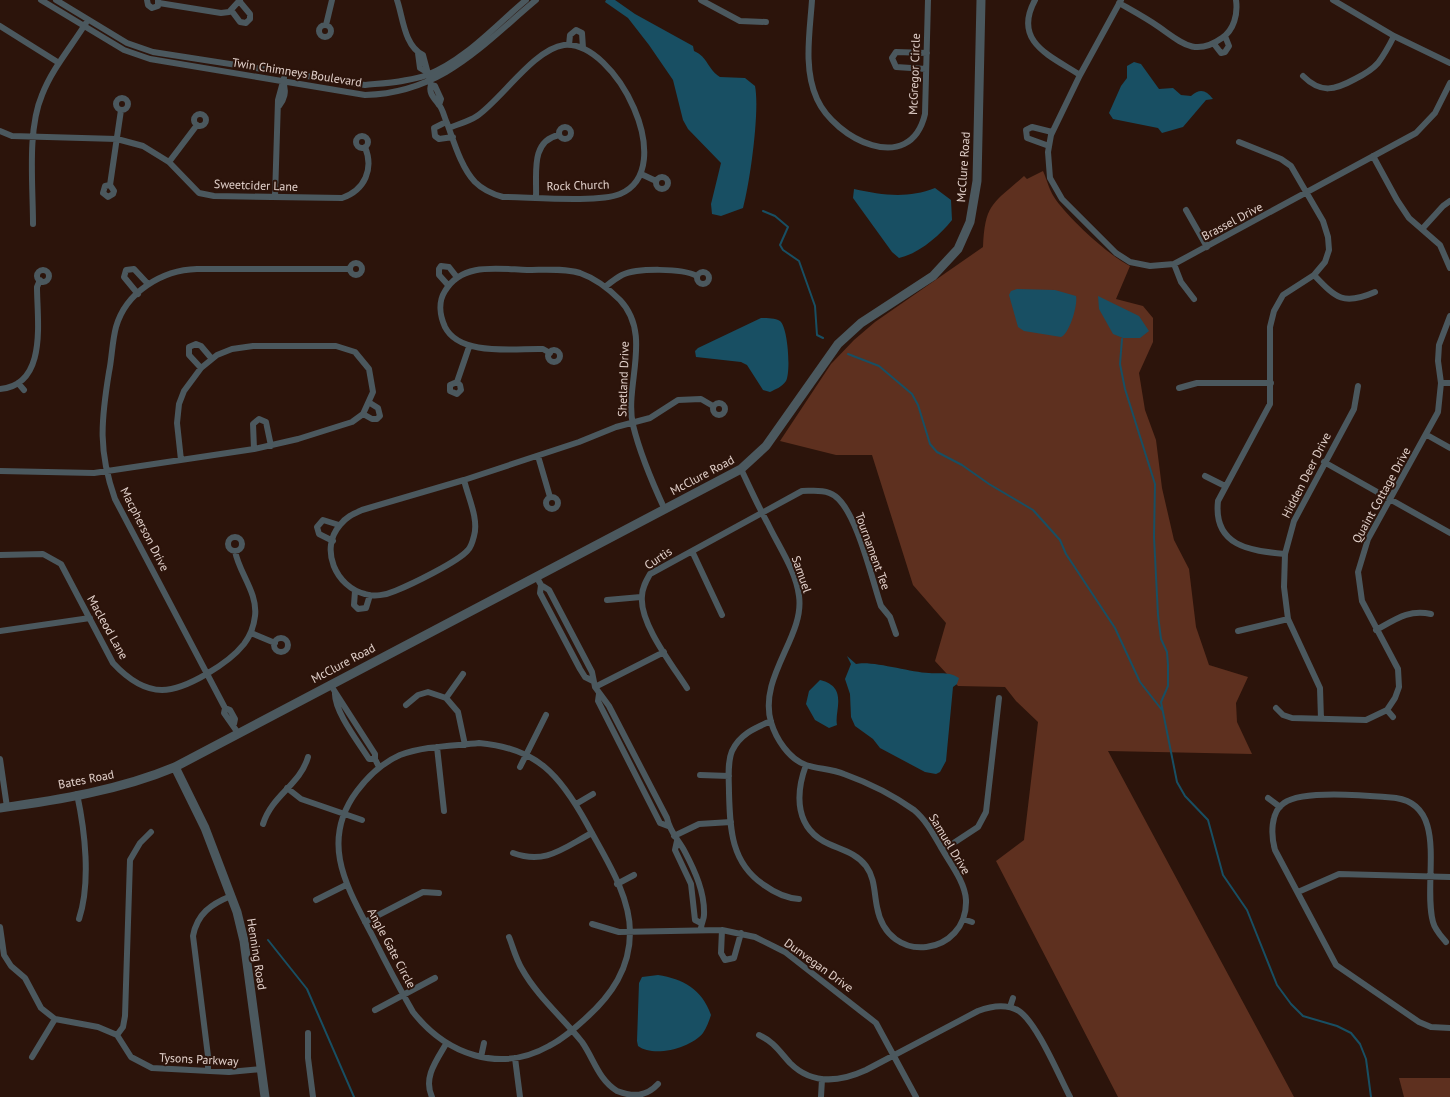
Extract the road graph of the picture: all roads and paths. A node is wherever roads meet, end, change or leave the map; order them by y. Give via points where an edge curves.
1 (41, 0) edge
2 (56, 0) edge
3 (147, 0) edge
4 (332, 0) edge
5 (397, 0) edge
6 (526, 0) edge
7 (536, 0) edge
8 (701, 0) edge
9 (812, 0) edge
10 (928, 0) edge
11 (981, 0) edge
12 (1035, 0) edge
13 (1236, 0) edge
14 (1333, 0) edge
15 (240, 1) edge
16 (1120, 1) edge
17 (159, 2) edge
18 (232, 10) junction
19 (88, 20) junction
20 (766, 22) dead end
21 (326, 25) dead end
22 (0, 26) edge
23 (84, 26) junction
24 (1225, 36) junction
25 (1394, 36) junction
26 (1214, 44) junction
27 (569, 46) junction
28 (583, 48) junction
29 (926, 53) junction
30 (59, 63) junction
31 (1450, 64) edge
32 (926, 69) junction
33 (285, 73) junction
34 (426, 73) junction
35 (1080, 75) junction
36 (1303, 76) dead end
37 (283, 82) junction
38 (431, 83) junction
39 (1450, 83) edge
40 (121, 110) dead end
41 (197, 125) dead end
42 (447, 125) junction
43 (0, 131) edge
44 (1052, 132) junction
45 (559, 135) dead end
46 (34, 137) junction
47 (452, 137) junction
48 (117, 139) junction
49 (1239, 142) dead end
50 (1049, 146) junction
51 (365, 147) dead end
52 (1373, 156) junction
53 (169, 162) junction
54 (641, 174) junction
55 (656, 181) dead end
56 (110, 185) dead end
57 (1307, 193) junction
58 (275, 197) junction
59 (536, 197) junction
60 (1450, 201) edge
61 (1186, 210) dead end
62 (33, 224) dead end
63 (1422, 228) junction
64 (1207, 247) junction
65 (1174, 264) junction
66 (1450, 268) edge
67 (350, 269) dead end
68 (1314, 275) junction
69 (456, 276) junction
70 (697, 276) dead end
71 (40, 280) dead end
72 (148, 284) junction
73 (448, 286) junction
74 (605, 287) junction
75 (1375, 292) dead end
76 (138, 294) junction
77 (1194, 299) dead end
78 (1450, 316) edge
79 (469, 347) junction
80 (550, 353) dead end
81 (212, 359) junction
82 (201, 368) junction
83 (457, 382) dead end
84 (1450, 382) edge
85 (18, 383) junction
86 (1271, 383) junction
87 (1441, 383) junction
88 (1358, 386) dead end
89 (1180, 388) dead end
90 (0, 389) edge
91 (24, 390) dead end
92 (370, 403) junction
93 (713, 406) dead end
94 (363, 414) junction
95 (633, 424) junction
96 (1427, 435) junction
97 (271, 446) junction
98 (1450, 448) edge
99 (254, 449) junction
100 (538, 456) junction
101 (181, 460) junction
102 (1324, 462) junction
103 (741, 469) junction
104 (0, 470) edge
105 (106, 471) junction
106 (1205, 476) dead end
107 (464, 480) junction
108 (1225, 486) junction
109 (550, 497) dead end
110 (1391, 499) junction
111 (665, 510) junction
112 (762, 513) junction
113 (339, 525) junction
114 (1450, 533) edge
115 (333, 541) junction
116 (236, 551) dead end
117 (692, 551) junction
118 (1285, 554) junction
119 (0, 555) edge
120 (539, 580) junction
121 (355, 591) junction
122 (370, 595) junction
123 (641, 597) junction
124 (607, 600) dead end
125 (1431, 614) dead end
126 (722, 615) dead end
127 (90, 618) junction
128 (1288, 619) junction
129 (1376, 630) junction
130 (0, 631) edge
131 (1238, 631) dead end
132 (251, 632) junction
133 (896, 634) dead end
134 (275, 642) dead end
135 (664, 652) junction
136 (207, 673) junction
137 (463, 674) dead end
138 (330, 684) junction
139 (595, 688) junction
140 (686, 688) dead end
141 (446, 698) junction
142 (999, 698) dead end
143 (406, 705) dead end
144 (1276, 708) dead end
145 (1387, 710) junction
146 (546, 715) dead end
147 (1393, 718) dead end
148 (1321, 719) junction
149 (771, 721) junction
150 (236, 728) junction
151 (465, 745) junction
152 (437, 748) junction
153 (526, 754) junction
154 (308, 757) dead end
155 (0, 759) edge
156 (806, 765) junction
157 (175, 767) junction
158 (379, 767) junction
159 (520, 767) dead end
160 (700, 775) dead end
161 (729, 776) junction
162 (287, 788) junction
163 (77, 794) junction
164 (594, 794) dead end
165 (1268, 798) dead end
166 (576, 804) junction
167 (4, 808) edge
168 (1280, 808) junction
169 (444, 811) dead end
170 (344, 813) junction
171 (362, 820) dead end
172 (731, 822) junction
173 (264, 824) dead end
174 (151, 832) dead end
175 (592, 833) junction
176 (675, 839) junction
177 (942, 850) junction
178 (513, 852) dead end
179 (634, 875) dead end
180 (1434, 876) junction
181 (1450, 877) edge
182 (617, 884) junction
183 (346, 885) junction
184 (439, 892) dead end
185 (1298, 892) junction
186 (231, 896) junction
187 (799, 899) dead end
188 (316, 900) dead end
189 (79, 919) dead end
190 (963, 919) junction
191 (365, 922) junction
192 (972, 922) dead end
193 (592, 924) dead end
194 (701, 926) junction
195 (0, 927) edge
196 (722, 930) junction
197 (630, 931) junction
198 (741, 933) junction
199 (509, 937) dead end
200 (1446, 942) dead end
201 (435, 978) dead end
202 (403, 995) junction
203 (1013, 998) dead end
204 (1010, 1007) junction
205 (375, 1010) dead end
206 (55, 1019) junction
207 (1450, 1028) edge
208 (572, 1031) junction
209 (308, 1034) dead end
210 (117, 1035) junction
211 (759, 1035) dead end
212 (484, 1043) dead end
213 (446, 1044) junction
214 (894, 1055) junction
215 (32, 1057) dead end
216 (481, 1057) junction
217 (515, 1058) junction
218 (261, 1069) junction
219 (208, 1071) junction
220 (822, 1080) junction
221 (658, 1084) dead end
222 (623, 1096) edge
223 (265, 1097) edge
224 (313, 1097) edge
225 (432, 1097) edge
226 (520, 1097) edge
227 (821, 1097) edge
228 (916, 1097) edge
229 (1070, 1097) edge

1 - 23 street, Twin Chimneys Boulevard
2 - 19 street, Twin Chimneys Boulevard
3 - 17 street via 150,8
4 - 21 street
5 - 34 street via 407,36 418,53 423,55
6 - 34 street, Twin Chimneys Boulevard via 458,57
7 - 38 street, Twin Chimneys Boulevard via 462,63
8 - 20 street via 740,21
9 - 32 street, McGregor Circle via 811,80 823,110 848,136 881,148 910,141 923,125 926,114
10 - 29 street, McGregor Circle
11 - 103 street, McClure Road via 977,181 970,222 958,249 934,276 861,323 838,344 766,446
12 - 35 street via 1028,29 1033,43
13 - 24 street via 1234,24
14 - 25 street
15 - 18 street
15 - 18 street via 250,14 246,23 240,22
16 - 26 street via 1184,45 1198,48
16 - 35 street, Brassel Drive
17 - 18 street via 213,12
19 - 23 street
19 - 33 street, Twin Chimneys Boulevard via 127,43 153,52
22 - 30 street
23 - 30 street
23 - 37 street, Twin Chimneys Boulevard via 124,50 150,60
24 - 26 street
24 - 26 street via 1229,46 1225,52
25 - 31 street
25 - 36 street via 1377,65 1343,86 1319,87
27 - 28 street
27 - 28 street via 570,34 576,30 582,33
27 - 42 street via 550,50 504,88 477,116
28 - 54 street via 601,61 632,99 644,149
29 - 32 street, McGregor Circle
29 - 32 street via 896,52 892,58 896,67
30 - 46 street via 41,95
33 - 34 street, Twin Chimneys Boulevard via 365,85 390,83
33 - 37 street
34 - 38 street
35 - 44 street, Brassel Drive
37 - 38 street, Twin Chimneys Boulevard via 365,95 401,91
37 - 58 street via 286,88 279,106 276,134
38 - 42 street, Rock Church via 441,99 439,105
39 - 52 street, Brassel Drive via 1435,113 1416,133
40 - 48 street
41 - 53 street
42 - 47 street, Rock Church
42 - 47 street via 434,128 435,136 439,139
43 - 46 street, Sweetcider Lane via 12,136
44 - 50 street, Brassel Drive
44 - 50 street via 1032,127 1026,130 1027,138
45 - 59 street via 545,141 539,150
46 - 48 street, Sweetcider Lane
46 - 62 street
47 - 59 street, Rock Church via 466,171 476,184 503,197
48 - 53 street, Sweetcider Lane via 142,146
48 - 56 street
49 - 57 street via 1286,162
50 - 65 street, Brassel Drive via 1050,178 1059,194 1116,254 1130,262 1150,266
51 - 58 street, Sweetcider Lane via 370,162 366,178 350,195 339,199
52 - 57 street, Brassel Drive
52 - 63 street via 1409,218
53 - 58 street, Sweetcider Lane via 203,194
54 - 55 street
54 - 59 street, Rock Church via 628,189 608,197
57 - 64 street, Brassel Drive
57 - 68 street via 1328,237 1329,250 1325,262
60 - 63 street
61 - 64 street
63 - 66 street via 1440,245
64 - 65 street, Brassel Drive
65 - 77 street via 1181,282
67 - 72 street, Macpherson Drive via 186,269 166,274
68 - 75 street via 1332,294 1350,300
68 - 86 street via 1283,295 1274,311 1270,327
69 - 73 street
69 - 73 street, Shetland Drive via 449,267 439,269 438,275
69 - 74 street, Shetland Drive via 471,270 562,270 580,273
70 - 74 street via 687,271 660,270 623,274
71 - 85 street via 34,362
72 - 76 street, Macpherson Drive
72 - 76 street via 134,269 126,270 124,277
73 - 79 street via 440,302 444,322 455,340
74 - 95 street, Shetland Drive via 622,302 635,330
76 - 105 street, Macpherson Drive via 127,305 116,328 102,416 101,440
78 - 87 street, Quaint Cottage Drive via 1439,345
79 - 80 street via 544,349
79 - 83 street
81 - 82 street
81 - 82 street via 200,346 189,347 189,355
81 - 92 street via 232,349 253,346 336,346 355,352 369,369 373,392
82 - 101 street via 184,391 179,404 177,423
84 - 87 street
85 - 90 street
85 - 91 street
86 - 89 street via 1197,383
86 - 108 street via 1268,411
87 - 96 street, Quaint Cottage Drive via 1438,412
88 - 102 street, Hidden Deer Drive via 1354,409
92 - 94 street
92 - 94 street via 378,408 380,416 372,420
93 - 95 street via 701,398 686,398
94 - 97 street via 334,430
95 - 100 street via 616,427
95 - 111 street, Shetland Drive via 647,471
96 - 98 street
96 - 110 street, Quaint Cottage Drive
97 - 99 street
97 - 99 street via 266,422 259,419 253,424
99 - 101 street
100 - 107 street
100 - 109 street
101 - 105 street
102 - 110 street
102 - 118 street, Hidden Deer Drive via 1294,521
103 - 111 street, McClure Road
103 - 112 street, Samuel
104 - 105 street
105 - 136 street, Macpherson Drive via 115,499
106 - 108 street
107 - 113 street via 362,510
107 - 122 street via 475,522 474,537 468,550 393,592
108 - 118 street via 1217,511 1230,541 1254,550
110 - 114 street
110 - 129 street, Quaint Cottage Drive via 1368,539 1358,572 1362,601
111 - 120 street, McClure Road
112 - 117 street, Curtis
112 - 133 street, Tournament Tee via 802,492 819,490 835,496 853,523 880,606 890,617
112 - 149 street, Samuel via 790,567 800,598 796,621 770,691
113 - 115 street
113 - 115 street via 323,520 317,526 319,534
115 - 121 street via 330,554 335,572 346,586
116 - 132 street via 237,562 254,599 256,613
117 - 123 street, Curtis via 650,574
117 - 126 street
118 - 128 street, Hidden Deer Drive via 1284,587
119 - 127 street, Macleod Lane via 43,554 52,557 61,564
120 - 138 street, McClure Road
120 - 139 street via 540,593 585,677
121 - 122 street
121 - 122 street via 354,605 358,609 366,608
123 - 124 street
123 - 135 street via 648,624
125 - 129 street via 1408,613
127 - 130 street
127 - 136 street, Macleod Lane via 113,663 125,677 138,684 160,690 176,688
128 - 131 street
128 - 148 street, Hidden Deer Drive via 1320,688
129 - 145 street, Quaint Cottage Drive via 1398,670 1399,687
132 - 134 street
132 - 136 street, Macleod Lane via 233,656
135 - 139 street
135 - 140 street
136 - 150 street, Macpherson Drive via 225,708 235,719
137 - 141 street
138 - 150 street, McClure Road
138 - 158 street via 375,754
139 - 176 street via 609,706
141 - 143 street via 428,692 418,695
141 - 151 street via 458,712
142 - 177 street via 986,812 978,827
144 - 148 street via 1283,716
145 - 147 street
145 - 148 street via 1366,720
146 - 153 street
149 - 156 street, Samuel Drive via 784,748
149 - 161 street via 751,729 740,740 730,760
150 - 157 street, McClure Road
151 - 152 street, Angle Gate Circle
151 - 153 street, Angle Gate Circle via 491,744
152 - 158 street, Angle Gate Circle via 402,755
152 - 169 street
153 - 159 street
153 - 166 street, Angle Gate Circle via 552,772
154 - 162 street via 300,775
155 - 167 street
156 - 177 street, Samuel Drive via 842,773 890,794 921,816
156 - 190 street via 798,797 806,824 819,838 849,852 865,865 873,881 879,922 891,938 903,945 934,946 957,930
157 - 163 street, Bates Road via 142,780
157 - 186 street, Henning Road via 206,828
158 - 170 street, Angle Gate Circle via 366,779
160 - 161 street
161 - 172 street
162 - 170 street via 302,799
162 - 173 street via 271,805
163 - 167 street, Bates Road
163 - 189 street via 85,839 84,893
164 - 166 street
165 - 168 street
166 - 175 street, Angle Gate Circle
168 - 180 street via 1292,800 1315,795 1406,799 1423,809 1432,825 1436,837
168 - 185 street via 1274,818 1272,838
170 - 171 street
170 - 183 street, Angle Gate Circle via 339,842
172 - 176 street via 699,824
172 - 187 street via 732,841 748,873 772,891 786,898
174 - 210 street via 130,860 125,1016
175 - 178 street via 539,859
175 - 182 street, Angle Gate Circle
176 - 194 street via 684,849 698,883 704,917
177 - 190 street, Samuel Drive via 965,895
179 - 182 street
180 - 181 street
180 - 185 street via 1339,874
180 - 200 street via 1433,923
182 - 197 street, Angle Gate Circle via 629,914
183 - 188 street
183 - 191 street, Angle Gate Circle
184 - 191 street via 423,892
185 - 207 street via 1336,965 1419,1022 1431,1027
186 - 218 street, Henning Road via 244,941
186 - 219 street via 213,905 197,919 193,936
190 - 192 street
191 - 202 street, Angle Gate Circle
193 - 197 street, Dunvegan Drive via 607,930
194 - 196 street, Dunvegan Drive
194 - 197 street, Dunvegan Drive
195 - 206 street via 4,955 25,978 41,1008
196 - 198 street, Dunvegan Drive
196 - 198 street via 721,953 725,960 734,958
197 - 208 street, Angle Gate Circle via 627,960 620,978 597,1009
198 - 214 street, Dunvegan Drive via 785,952 856,1006 876,1023
199 - 208 street via 522,969
201 - 202 street
202 - 205 street
202 - 213 street, Angle Gate Circle via 425,1027
203 - 204 street
204 - 214 street via 990,1006
204 - 229 street via 1024,1015 1034,1028
206 - 210 street
206 - 215 street
208 - 217 street, Angle Gate Circle via 548,1047
208 - 222 street via 607,1083
209 - 224 street
210 - 219 street, Tysons Parkway via 131,1056 152,1068
211 - 220 street via 777,1045 797,1069
212 - 216 street
213 - 216 street, Angle Gate Circle
213 - 225 street via 430,1074 428,1089
214 - 220 street via 847,1078
214 - 228 street, Dunvegan Drive
216 - 217 street, Angle Gate Circle
217 - 226 street
218 - 219 street, Tysons Parkway
218 - 223 street, Henning Road
220 - 227 street
221 - 222 street via 643,1096

